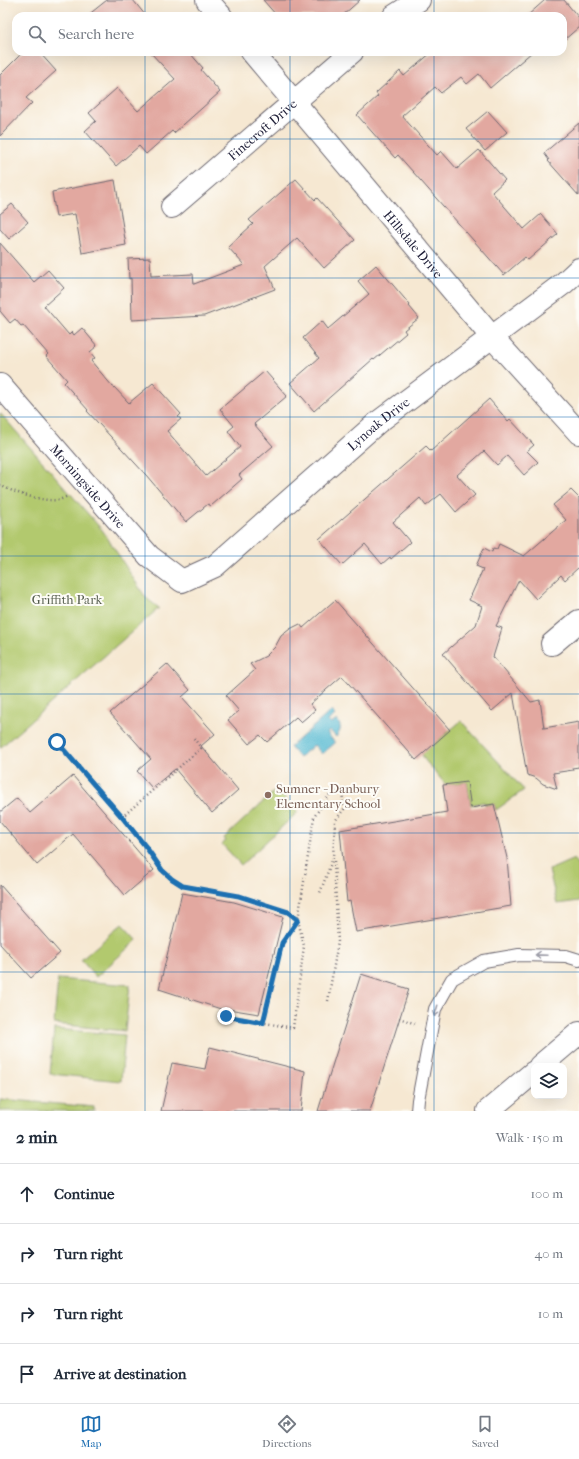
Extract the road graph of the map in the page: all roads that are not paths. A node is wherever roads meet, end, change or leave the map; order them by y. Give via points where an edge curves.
1 (207, 0) edge
2 (419, 0) edge
3 (218, 12) edge
4 (400, 12) edge
5 (255, 56) edge
6 (347, 56) edge
7 (294, 101) junction
8 (172, 207) dead end
9 (579, 269) edge
10 (491, 336) junction
11 (0, 385) edge
12 (579, 433) edge
13 (182, 581) joint
14 (579, 621) edge
15 (552, 644) dead end
16 (579, 960) edge
17 (579, 1033) edge
18 (544, 1063) edge
19 (531, 1075) edge
20 (417, 1111) edge
21 (488, 1111) edge

1 - 3 street
2 - 4 street
5 - 7 street, Hillsdale Drive
6 - 7 street, Finecroft Drive
7 - 8 street, Finecroft Drive
7 - 10 street, Hillsdale Drive
9 - 10 street, Lynoak Drive
10 - 12 street, Hillsdale Drive
10 - 13 street, Lynoak Drive via 377,423 215,566
11 - 13 street, Morningside Drive via 149,556
14 - 15 street
16 -> 20 lane via 566,956 519,955 484,961 452,979 435,1009
17 - 18 street
19 - 21 street

